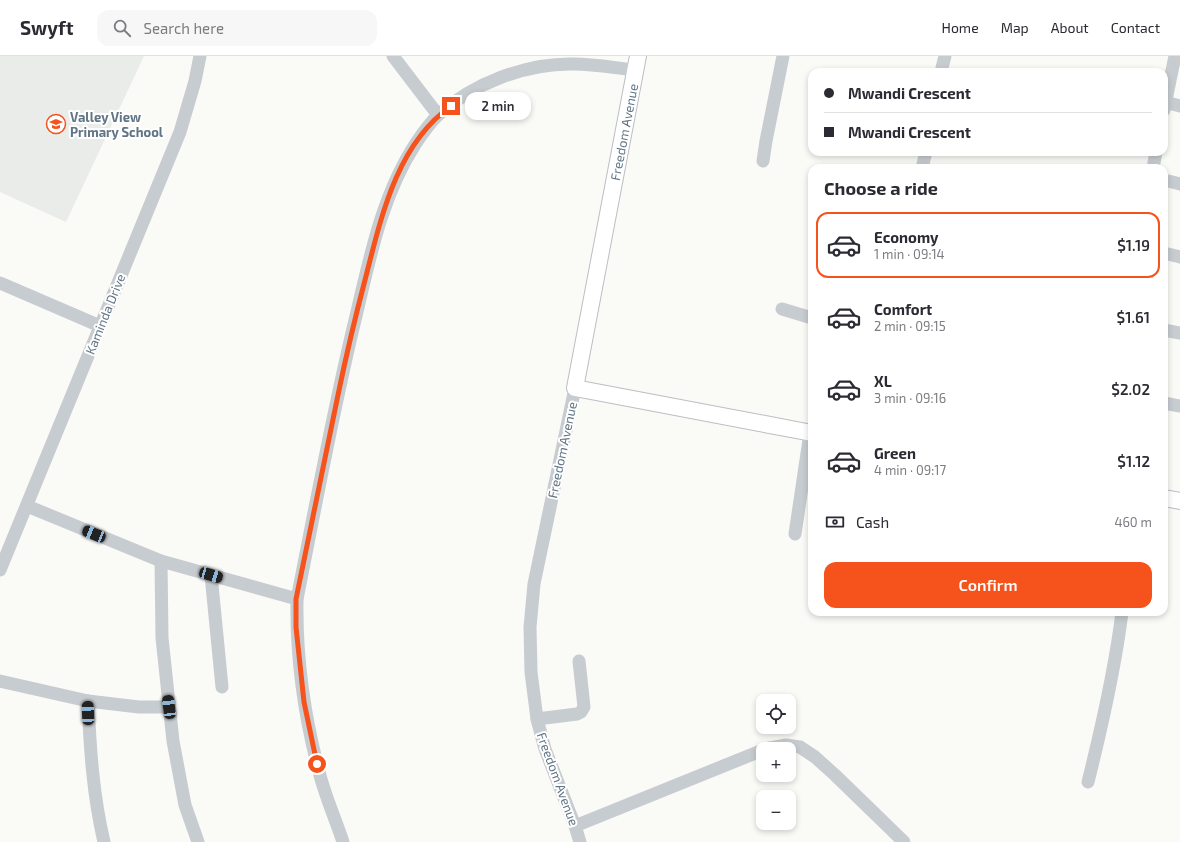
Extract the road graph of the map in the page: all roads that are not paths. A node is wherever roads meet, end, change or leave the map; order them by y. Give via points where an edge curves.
1 (200, 56) edge
2 (393, 56) edge
3 (783, 56) edge
4 (945, 56) edge
5 (1175, 56) edge
6 (637, 63) edge
7 (942, 68) edge
8 (1168, 91) edge
9 (1168, 106) edge
10 (1180, 106) edge
11 (438, 115) junction
12 (763, 161) dead end
13 (1168, 181) edge
14 (1180, 184) edge
15 (1168, 254) edge
16 (1180, 257) edge
17 (0, 283) edge
18 (782, 309) dead end
19 (808, 317) edge
20 (100, 326) junction
21 (1168, 331) edge
22 (1180, 333) edge
23 (574, 388) junction
24 (1168, 404) edge
25 (1180, 406) edge
26 (808, 432) edge
27 (808, 452) edge
28 (1168, 499) edge
29 (1180, 501) edge
30 (27, 506) junction
31 (795, 534) dead end
32 (161, 561) junction
33 (0, 570) edge
34 (211, 575) junction
35 (296, 599) junction
36 (1121, 616) edge
37 (579, 661) dead end
38 (0, 681) edge
39 (222, 687) dead end
40 (88, 700) junction
41 (169, 707) junction
42 (537, 719) junction
43 (796, 746) edge
44 (756, 752) edge
45 (1088, 782) dead end
46 (575, 826) junction
47 (578, 841) edge
48 (104, 842) edge
49 (198, 842) edge
50 (343, 842) edge
51 (904, 842) edge

1 - 20 street, Kaminda Drive via 180,132
2 - 11 street
3 - 12 street
4 - 7 street
5 - 8 street
6 - 11 street via 546,66 517,72 491,82
6 - 23 main road, Freedom Avenue
9 - 10 street
11 - 35 street via 407,157 394,183 380,222 344,364
13 - 14 street
15 - 16 street
17 - 20 street
18 - 19 street
20 - 30 street, Kaminda Drive
21 - 22 street
23 - 26 main road
23 - 42 street, Freedom Avenue via 534,584 530,627 531,672
24 - 25 street
27 - 31 street
28 - 29 main road
30 - 32 street
30 - 33 street, Kaminda Drive
32 - 34 street
32 - 41 street via 162,638
34 - 35 street
34 - 39 street
35 - 50 street via 296,627 304,702 321,780
36 - 45 street via 1107,703
37 - 42 street via 584,707 581,712
38 - 40 street
40 - 41 street via 139,707
40 - 48 street via 93,783
41 - 49 street via 178,775
42 - 46 street, Freedom Avenue via 545,749
43 - 51 street via 835,775
44 - 46 street
46 - 47 street, Freedom Avenue

